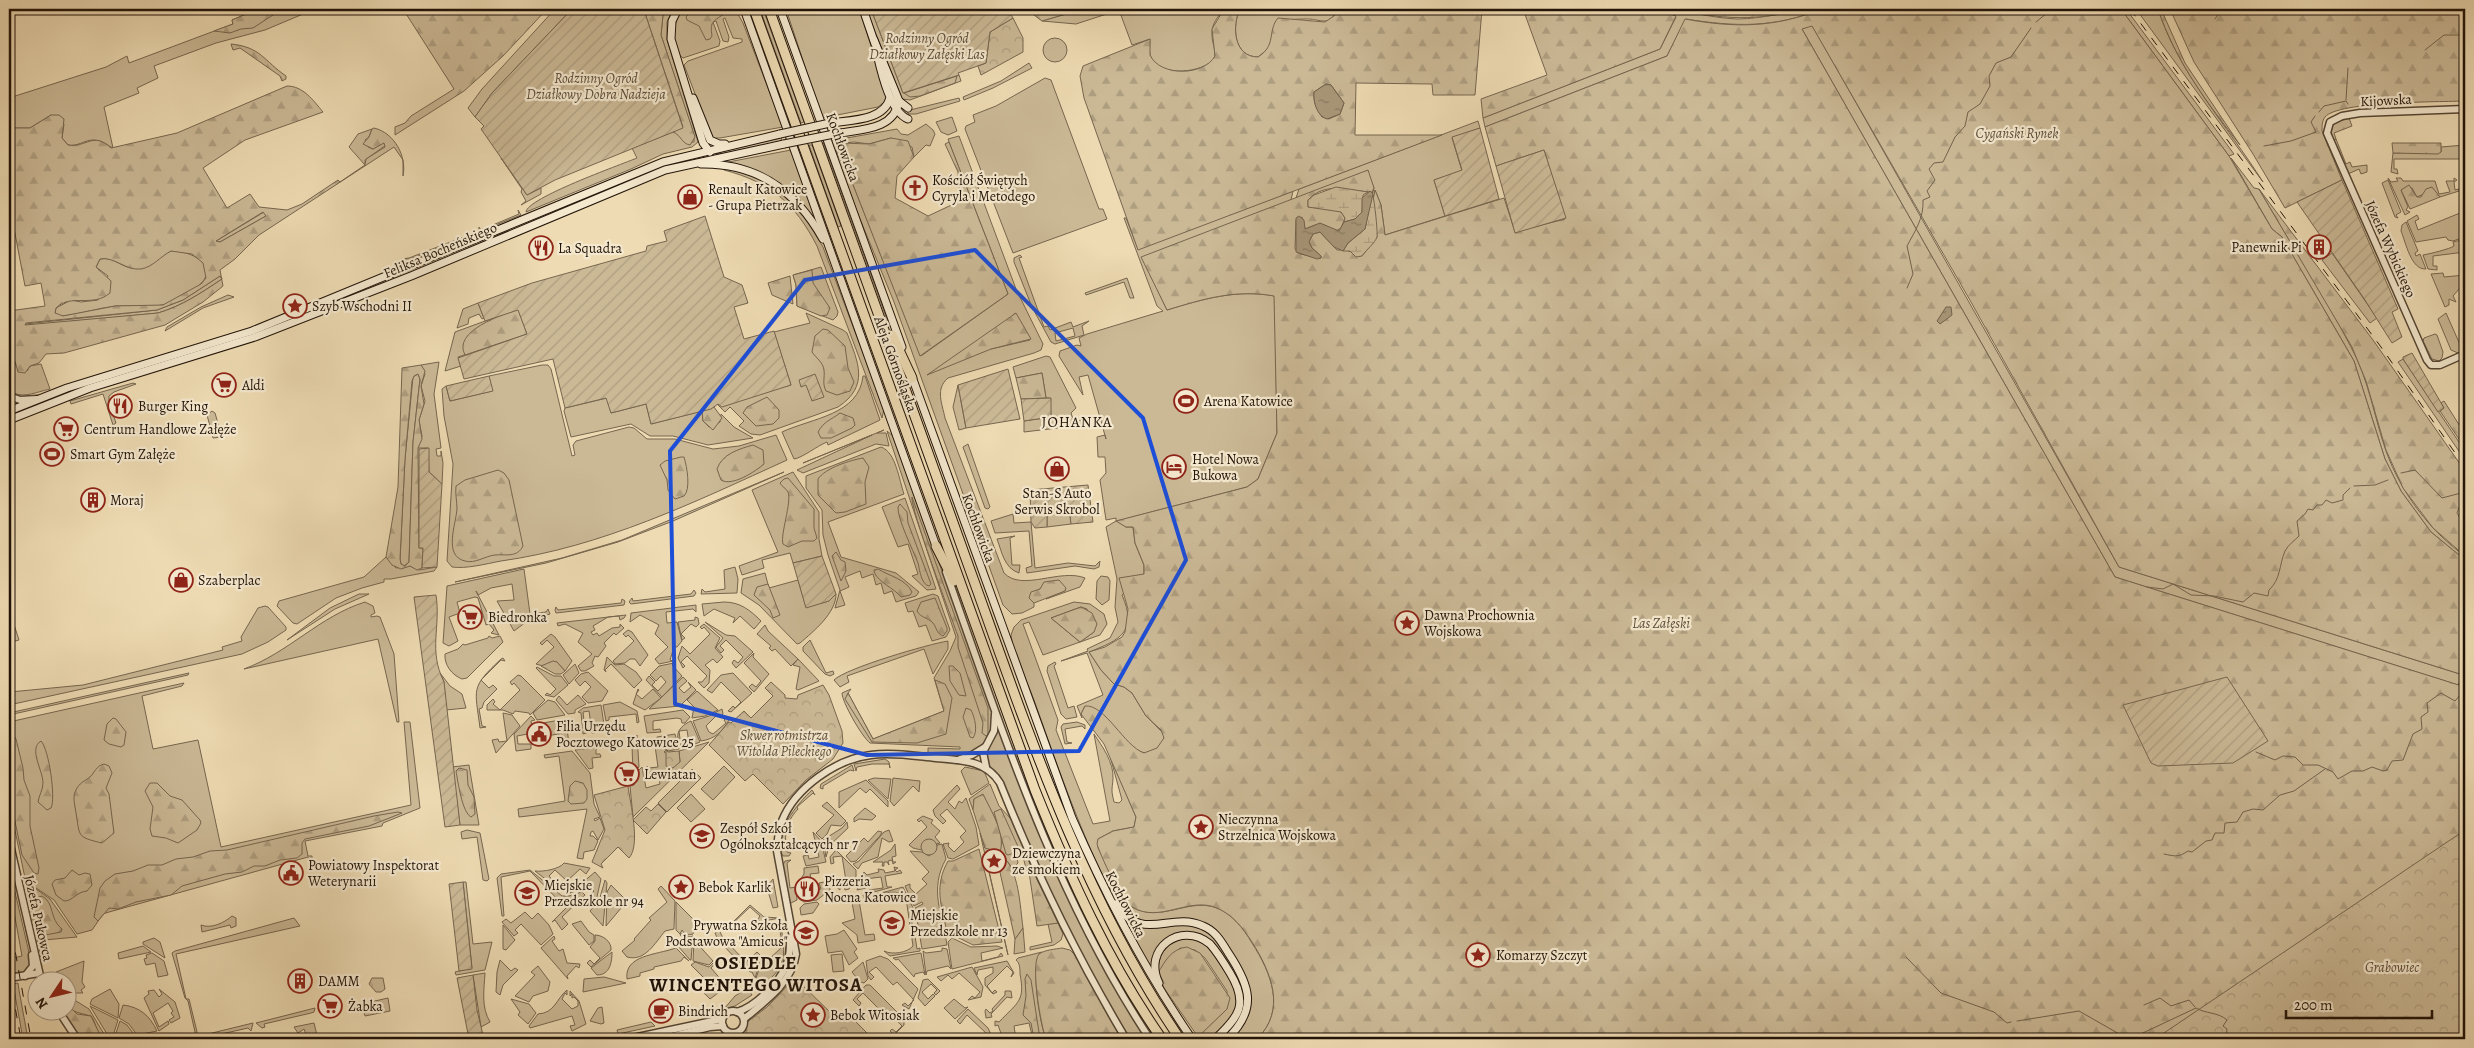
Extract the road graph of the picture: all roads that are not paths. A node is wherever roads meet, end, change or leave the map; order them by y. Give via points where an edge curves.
1 (678, 9) edge
2 (738, 9) edge
3 (744, 9) edge
4 (754, 9) edge
5 (768, 9) edge
6 (863, 9) edge
7 (781, 10) edge
8 (752, 33) junction
9 (874, 40) junction
10 (674, 50) junction
11 (890, 98) junction
12 (899, 101) junction
13 (908, 108) dead end
14 (2465, 109) edge
15 (898, 110) junction
16 (908, 119) dead end
17 (2330, 141) joint
18 (743, 142) junction
19 (703, 143) junction
20 (708, 150) junction
21 (694, 153) junction
22 (719, 157) junction
23 (683, 165) junction
24 (833, 257) junction
25 (875, 302) junction
26 (2465, 354) edge
27 (912, 378) junction
28 (9, 396) edge
29 (39, 399) junction
30 (9, 401) edge
31 (10, 415) edge
32 (936, 546) junction
33 (968, 606) junction
34 (995, 710) junction
35 (986, 746) junction
36 (955, 760) junction
37 (986, 767) junction
38 (9, 840) edge
39 (1103, 888) junction
40 (791, 932) junction
41 (31, 943) junction
42 (38, 970) edge
43 (28, 975) edge
44 (22, 976) junction
45 (9, 978) edge
46 (28, 978) edge
47 (1167, 1002) junction
48 (737, 1012) junction
49 (744, 1019) junction
50 (65, 1020) edge
51 (722, 1023) junction
52 (77, 1039) edge
53 (628, 1039) edge
54 (661, 1039) edge
55 (1126, 1039) edge
56 (1150, 1039) edge
57 (1162, 1039) edge
58 (1180, 1039) edge
59 (1192, 1039) edge
60 (1216, 1039) edge
61 (1227, 1039) edge

1 - 10 main road via 670,30
2 - 8 main road
3 - 8 main road
4 - 33 highway, Aleja Górnośląska
5 - 25 highway, Aleja Górnośląska
6 - 9 main road
7 - 27 main road, Kochłowicka
8 - 24 main road
9 - 11 main road
9 - 12 main road
10 - 18 main road via 710,140 719,144
10 - 19 main road
11 - 15 main road
11 - 18 main road, Feliksa Bocheńskiego, bridge via 879,114
12 - 13 main road
12 - 15 main road
14 - 17 street, Kijowska via 2349,115 2328,124
15 - 16 main road
15 - 22 main road, Feliksa Bocheńskiego, bridge via 886,124
17 - 26 street, Józefa Wybickiego via 2417,341 2431,365 2440,365
18 - 20 main road, Feliksa Bocheńskiego
19 - 20 main road
19 - 21 main road
20 - 21 main road, Feliksa Bocheńskiego
20 - 22 main road
21 - 29 main road, Feliksa Bocheńskiego via 636,172 252,331
22 - 23 main road, Feliksa Bocheńskiego
23 - 24 main road via 734,167 772,182 804,209
23 - 31 main road, Feliksa Bocheńskiego via 254,337
24 - 32 main road
25 - 27 highway
25 - 58 highway, Aleja Górnośląska via 1070,838 1090,884 1130,959
27 - 39 main road, Kochłowicka via 1049,758
28 - 29 street via 20,400
29 - 31 main road, Feliksa Bocheńskiego
30 - 31 street
32 - 33 highway
32 - 34 street
33 - 57 highway, Aleja Górnośląska via 1056,844 1116,964
34 - 35 street via 994,731
34 - 56 street via 1021,782 1070,897 1111,976
35 - 36 street
35 - 37 street via 982,756
36 - 37 street
36 - 40 street via 879,754 860,757 823,774 793,803 782,822 777,851
37 - 55 street via 1000,783 1054,910
38 - 41 street, Józefa Pukowca
39 - 47 main road, Kochłowicka
39 - 61 main road via 1123,914 1136,924 1195,923 1210,930 1220,940 1240,971 1248,993 1247,1010 1242,1021
40 - 48 street via 789,959 782,974 749,1006
40 - 49 street via 796,954 793,968 776,991
41 - 42 street, Józefa Pukowca
41 - 44 street via 33,966
43 - 44 street
44 - 45 street
44 - 46 street
47 - 59 main road, Kochłowicka
47 - 60 main road via 1154,971 1159,951 1182,935 1204,940 1216,951 1236,984 1241,1000 1236,1017
48 - 49 street
48 - 51 street via 726,1013
49 - 51 street via 744,1025 738,1032 731,1033
50 - 52 street
51 - 53 street
51 - 54 street

